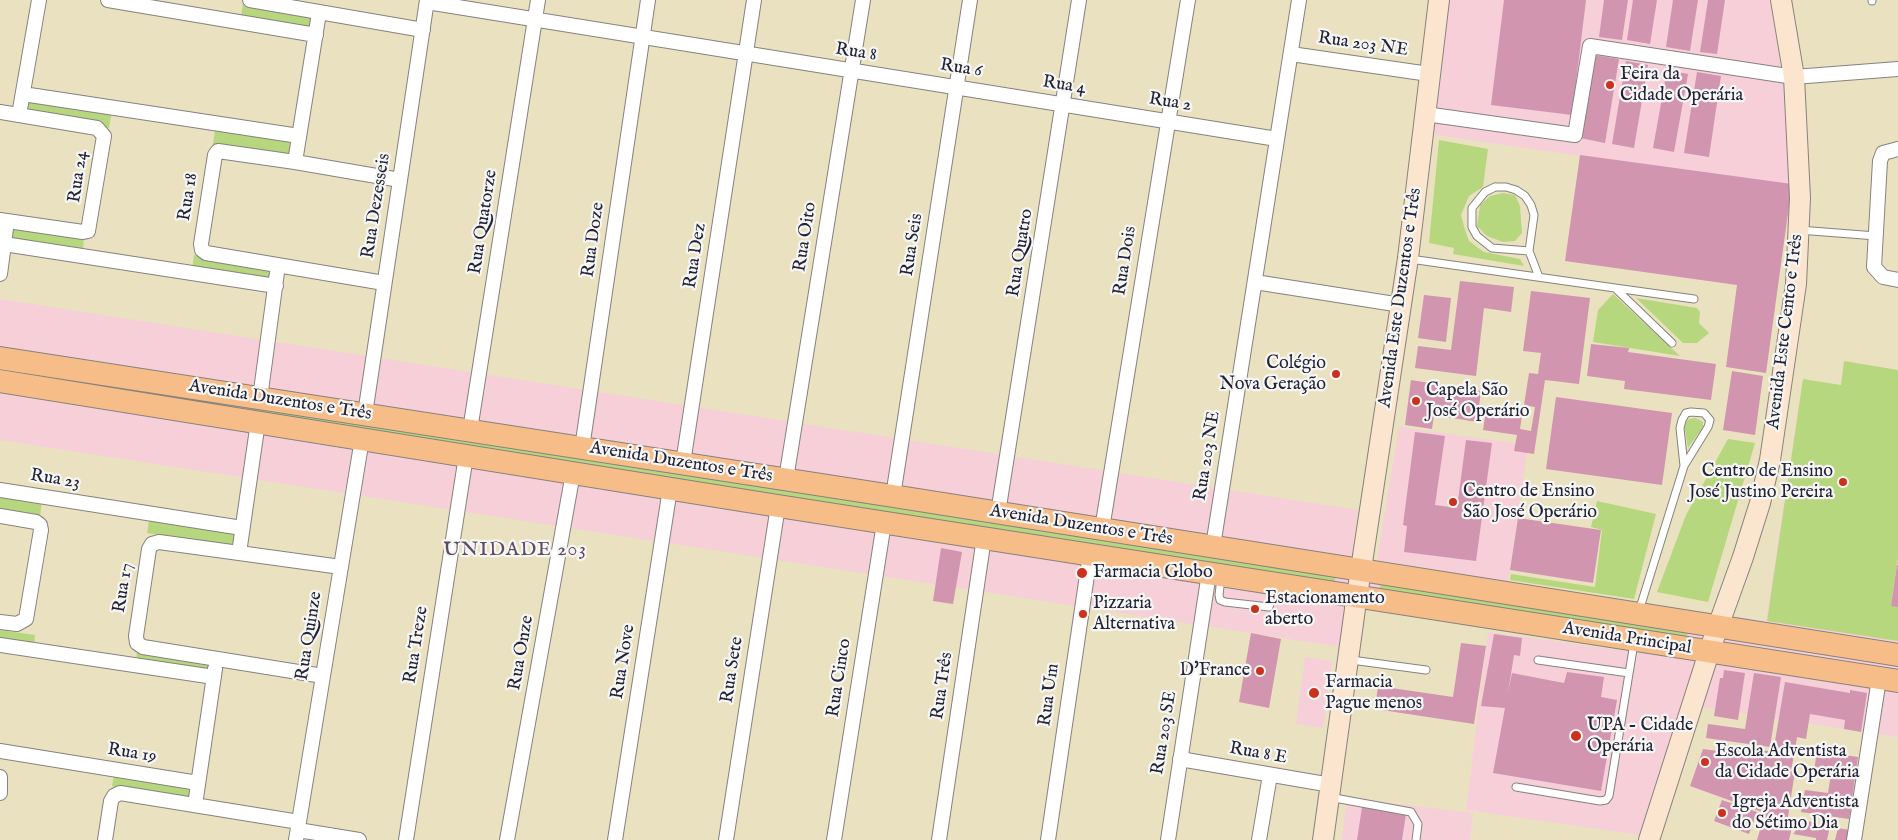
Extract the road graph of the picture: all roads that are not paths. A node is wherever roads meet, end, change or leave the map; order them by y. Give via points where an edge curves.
1 (39, 0) edge
2 (108, 0) edge
3 (250, 0) edge
4 (538, 0) edge
5 (648, 0) edge
6 (754, 0) edge
7 (863, 0) edge
8 (970, 0) edge
9 (1080, 0) edge
10 (1188, 0) edge
11 (1299, 0) edge
12 (1439, 0) edge
13 (1781, 0) edge
14 (427, 1) edge
15 (320, 12) junction
16 (535, 20) junction
17 (423, 30) junction
18 (316, 35) junction
19 (643, 37) junction
20 (746, 54) junction
21 (1291, 54) junction
22 (1898, 69) edge
23 (852, 71) junction
24 (1429, 74) junction
25 (1794, 77) junction
26 (905, 80) joint
27 (957, 88) junction
28 (23, 94) junction
29 (1010, 96) joint
30 (1064, 105) junction
31 (0, 112) edge
32 (1112, 113) joint
33 (1425, 114) junction
34 (19, 115) junction
35 (1168, 122) junction
36 (299, 136) junction
37 (1277, 140) junction
38 (1898, 149) edge
39 (295, 162) junction
40 (400, 180) junction
41 (4, 221) edge
42 (1799, 230) junction
43 (1876, 236) junction
44 (4, 244) junction
45 (1529, 251) junction
46 (1408, 258) junction
47 (278, 265) junction
48 (0, 274) edge
49 (1539, 277) junction
50 (1894, 280) edge
51 (1255, 282) junction
52 (384, 283) junction
53 (276, 286) junction
54 (1615, 288) junction
55 (1694, 299) dead end
56 (1401, 306) junction
57 (1672, 343) dead end
58 (0, 358) edge
59 (0, 381) edge
60 (260, 398) junction
61 (364, 414) junction
62 (258, 422) junction
63 (470, 430) junction
64 (362, 439) junction
65 (582, 448) junction
66 (466, 456) junction
67 (683, 463) junction
68 (1684, 466) junction
69 (573, 473) junction
70 (786, 479) junction
71 (670, 489) junction
72 (0, 490) edge
73 (894, 496) junction
74 (778, 506) junction
75 (998, 513) junction
76 (0, 516) edge
77 (884, 522) junction
78 (242, 528) junction
79 (1102, 529) junction
80 (984, 538) junction
81 (1213, 546) junction
82 (239, 553) junction
83 (1090, 555) junction
84 (341, 567) junction
85 (1361, 570) junction
86 (1215, 574) junction
87 (1357, 596) junction
88 (1639, 614) junction
89 (0, 622) edge
90 (1690, 622) junction
91 (1718, 626) junction
92 (1635, 640) junction
93 (0, 645) edge
94 (1710, 652) junction
95 (1898, 655) edge
96 (217, 658) junction
97 (1348, 660) junction
98 (1538, 660) dead end
99 (1426, 670) dead end
100 (1629, 674) junction
101 (323, 676) junction
102 (214, 677) junction
103 (1888, 680) edge
104 (0, 751) edge
105 (1180, 759) junction
106 (1270, 775) junction
107 (0, 777) edge
108 (198, 783) junction
109 (1516, 787) dead end
110 (1330, 791) junction
111 (0, 793) edge
112 (195, 804) junction
113 (298, 831) edge
114 (355, 839) edge
115 (105, 840) edge
116 (406, 840) edge
117 (507, 840) edge
118 (615, 840) edge
119 (726, 840) edge
120 (834, 840) edge
121 (939, 840) edge
122 (1048, 840) edge
123 (1168, 840) edge
124 (1259, 840) edge
125 (1324, 840) edge
126 (1416, 840) edge
127 (1649, 840) edge
128 (1854, 840) edge

1 - 28 street
2 - 18 street
3 - 15 street
4 - 16 street, Rua Quatorze
5 - 19 street, Rua Doze
6 - 20 street, Rua Dez
7 - 23 street, Rua Oito
8 - 27 street, Rua Seis
9 - 30 street, Rua Quatro
10 - 35 street, Rua Dois
11 - 21 street, Rua 203 NE
12 - 24 main road, Avenida Este Duzentos e Três
13 - 25 main road, Avenida Este Cento e Três
14 - 16 street, Rua Dezesseis
14 - 17 street, Rua Dezesseis
15 - 17 street
15 - 18 street
16 - 19 street
16 - 63 street, Rua Quatorze
17 - 40 street, Rua Dezesseis
18 - 36 street
19 - 20 street
19 - 65 street, Rua Doze
20 - 23 street, Rua 8
20 - 67 street, Rua Dez
21 - 24 street, Rua 203 NE
21 - 37 street, Rua 203 NE
22 - 25 street
23 - 26 street, Rua 8
23 - 70 street, Rua Oito
24 - 33 main road, Avenida Este Duzentos e Três
25 - 33 street via 1590,46 1575,135
25 - 42 main road, Avenida Este Cento e Três via 1800,173
26 - 27 street, Rua 6
27 - 29 street, Rua 6
27 - 73 street, Rua Seis
28 - 34 street
28 - 36 street
29 - 30 street, Rua 4
30 - 32 street, Rua 4
30 - 75 street, Rua Quatro
31 - 34 street, Rua 24
32 - 35 street, Rua 2
33 - 46 main road, Avenida Este Duzentos e Três
34 - 41 street, Rua 24 via 97,128 104,136 88,231
35 - 37 street, Rua 2
35 - 79 street, Rua Dois
36 - 39 street
37 - 51 street, Rua 203 NE
38 - 43 street via 1888,150 1881,156
39 - 40 street, Rua 18
39 - 47 street, Rua 18 via 222,150 215,155 202,250 206,254
40 - 52 street, Rua Dezesseis
41 - 44 street, Rua 24
42 - 43 lane
42 - 91 main road, Avenida Este Cento e Três via 1796,284 1770,460 1744,557
43 - 50 street via 1874,266 1883,277
44 - 48 street, Rua 24
44 - 53 street
45 - 45 lane via 1492,248 1477,236 1472,227 1472,208 1485,192 1506,187 1525,196 1534,215
45 - 49 lane
46 - 49 lane
46 - 56 main road, Avenida Este Duzentos e Três
47 - 52 street, Rua 18
47 - 53 street
49 - 54 lane
51 - 56 street
51 - 81 street, Rua 203 NE
52 - 61 street, Rua Dezesseis
53 - 60 street
54 - 55 lane
54 - 57 lane
56 - 85 main road, Avenida Este Duzentos e Três
58 - 60 main road, Avenida Duzentos e Três
59 - 62 main road, Avenida Duzentos e Três
60 - 61 main road, Avenida Duzentos e Três
61 - 63 main road, Avenida Duzentos e Três
62 - 64 main road, Avenida Duzentos e Três
62 - 78 street
63 - 65 main road, Avenida Duzentos e Três
64 - 66 main road, Avenida Duzentos e Três
64 - 84 street, Rua Quinze
65 - 67 main road, Avenida Duzentos e Três
66 - 69 main road, Avenida Duzentos e Três
66 - 116 street, Rua Treze
67 - 70 main road, Avenida Duzentos e Três
68 - 68 lane via 1708,427 1710,420 1704,414 1686,413 1682,420
68 - 88 lane
69 - 71 main road, Avenida Duzentos e Três
69 - 117 street, Rua Onze
70 - 73 main road, Avenida Duzentos e Três
71 - 74 main road, Avenida Duzentos e Três
71 - 118 street, Rua Nove
72 - 78 street, Rua 23
73 - 75 main road, Avenida Duzentos e Três
74 - 77 main road, Avenida Duzentos e Três
74 - 119 street, Rua Sete
75 - 79 main road, Avenida Duzentos e Três
76 - 89 street via 36,522 41,530 26,619 17,624
77 - 80 main road, Avenida Duzentos e Três
77 - 120 street, Rua Cinco
78 - 82 street
79 - 81 main road, Avenida Duzentos e Três
80 - 83 main road, Avenida Duzentos e Três
80 - 121 street, Rua Três
81 - 85 main road, Avenida Duzentos e Três
82 - 84 street, Rua 17
82 - 96 street, Rua 17 via 159,542 152,544 149,550 137,643 143,647
83 - 86 main road, Avenida Duzentos e Três
83 - 122 street, Rua Um
84 - 101 street, Rua Quinze
85 - 87 main road, Avenida Este Duzentos e Três
85 - 88 main road, Avenida Principal
86 - 87 main road, Avenida Duzentos e Três
86 - 105 street, Rua 203 SE
87 - 92 main road, Avenida Principal
87 - 97 main road, Avenida Este Duzentos e Três
88 - 90 main road, Avenida Principal
90 - 91 main road, Avenida Principal
90 - 94 main road via 1702,632
91 - 94 main road, Avenida Este Cento e Três
91 - 95 main road, Avenida Principal
92 - 94 main road, Avenida Principal
92 - 100 lane
93 - 102 street
94 - 103 main road, Avenida Principal
94 - 127 main road, Avenida Este Cento e Três
96 - 101 street, Rua 17
96 - 102 street
97 - 99 lane
97 - 110 main road, Avenida Este Duzentos e Três
98 - 100 lane
100 - 109 lane via 1606,800 1600,802
101 - 113 street, Rua Quinze
102 - 108 street
103 - 128 street
104 - 108 street, Rua 19
105 - 106 street, Rua 8 E
105 - 123 street, Rua 203 SE
106 - 110 street, Rua 8 E
106 - 124 street
107 - 111 street
108 - 112 street
110 - 125 main road, Avenida Este Duzentos e Três
110 - 126 lane via 1410,812 1418,824
112 - 113 street
112 - 115 street via 120,793 111,800
113 - 114 street

